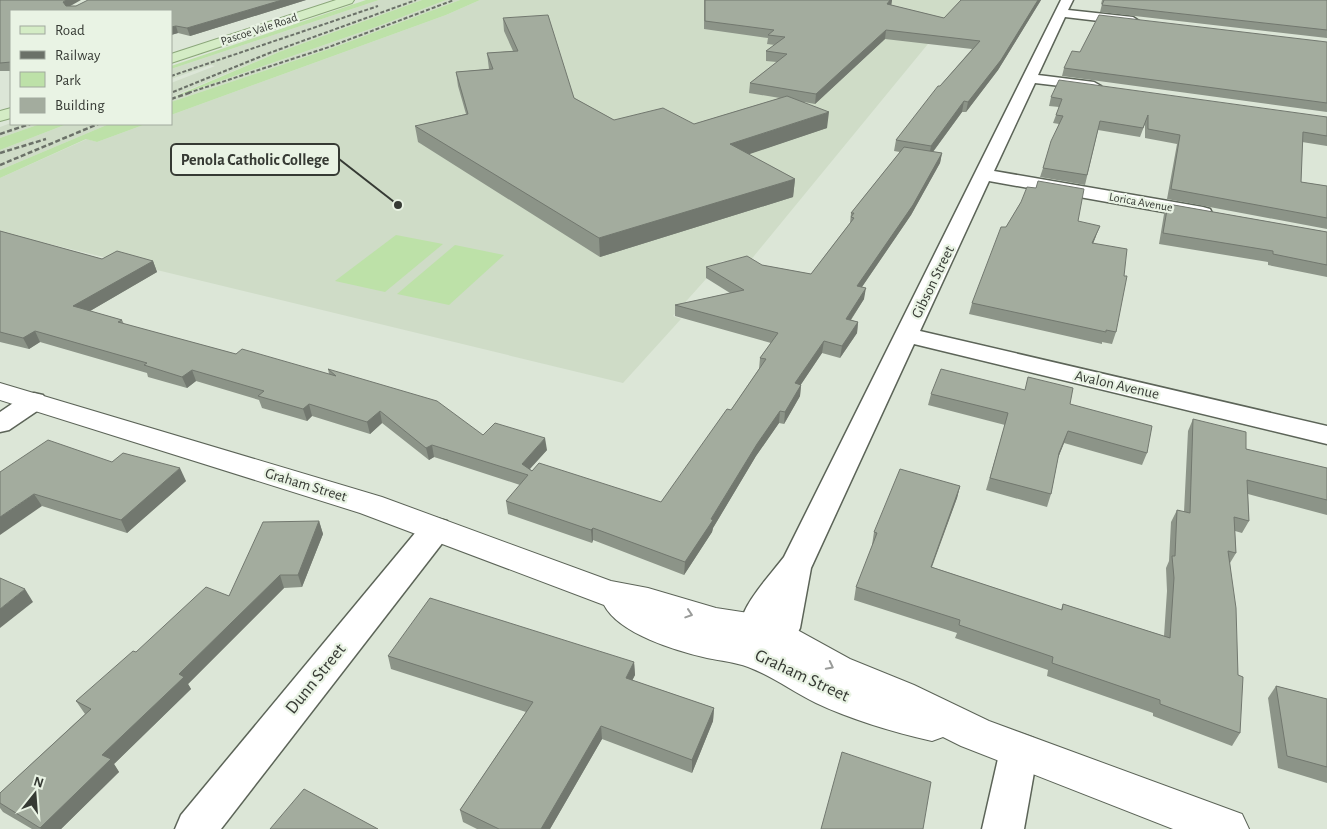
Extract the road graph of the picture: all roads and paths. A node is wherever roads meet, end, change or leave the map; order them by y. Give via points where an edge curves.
1 (348, 0) edge
2 (1064, 7) edge
3 (1144, 23) edge
4 (172, 59) edge
5 (1030, 78) junction
6 (1106, 88) edge
7 (984, 174) junction
8 (1220, 216) edge
9 (907, 335) junction
10 (0, 391) edge
11 (34, 401) junction
12 (0, 424) edge
13 (1327, 435) edge
14 (436, 529) junction
15 (763, 639) junction
16 (1019, 750) junction
17 (196, 829) edge
18 (1003, 829) edge
19 (1227, 829) edge

1 - 4 main road, Pascoe Vale Road
2 - 3 street
2 - 5 street, Gibson Street
5 - 6 street
5 - 7 street, Gibson Street
7 - 8 street, Lorica Avenue
7 - 9 street, Gibson Street
9 - 13 street, Avalon Avenue
9 - 15 street, Gibson Street via 797,564 786,619
10 - 11 street, Graham Street
11 - 12 street
11 - 14 street, Graham Street via 333,492
14 - 15 street, Graham Street via 608,593 633,614 670,631 706,643
14 - 17 street, Dunn Street
15 - 16 street, Graham Street via 901,697 975,734
16 - 18 street
16 - 19 street, Graham Street

